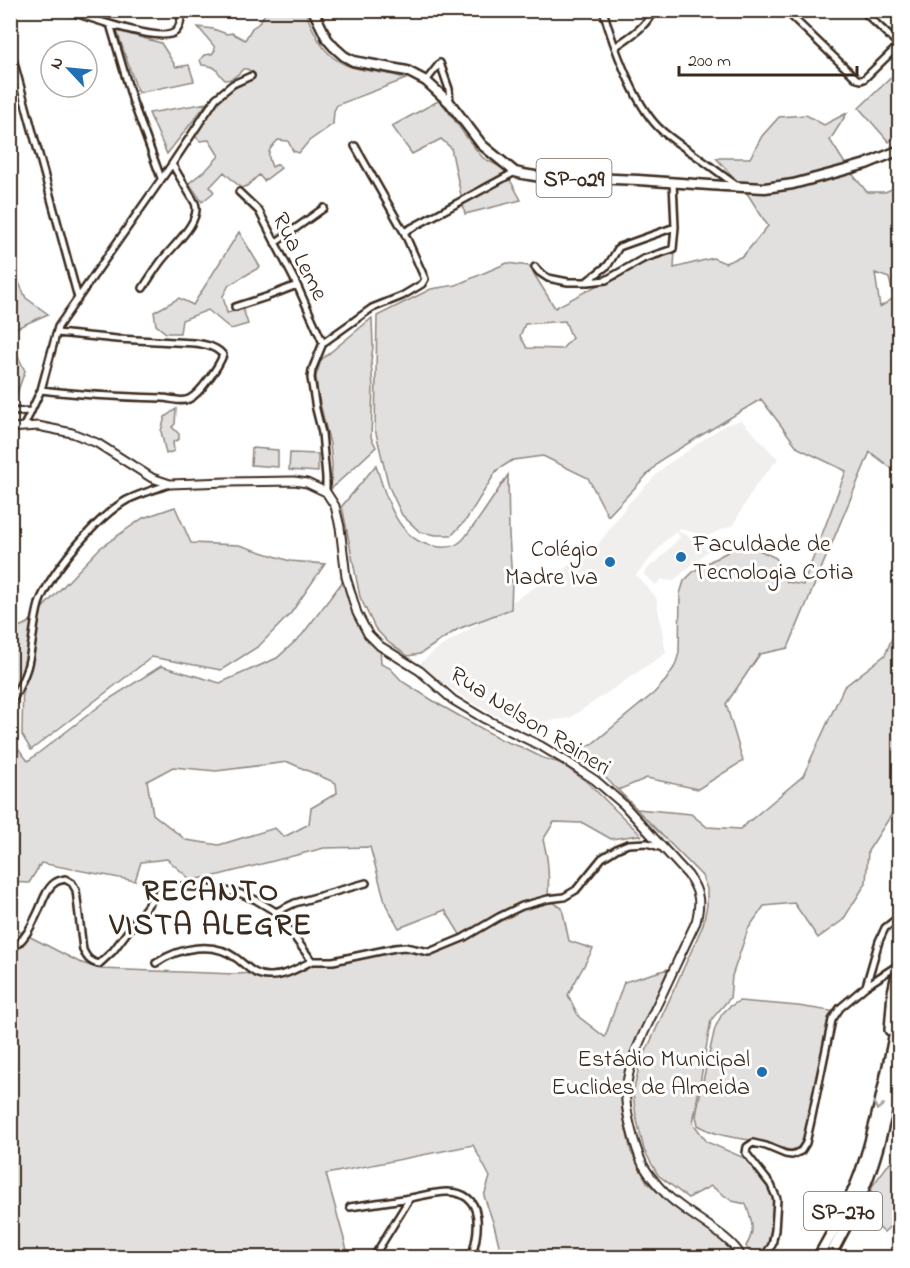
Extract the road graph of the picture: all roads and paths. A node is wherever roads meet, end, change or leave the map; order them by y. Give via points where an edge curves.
1 (66, 10) edge
2 (182, 10) edge
3 (313, 10) edge
4 (603, 10) edge
5 (653, 10) edge
6 (785, 10) edge
7 (862, 10) edge
8 (110, 24) junction
9 (899, 45) edge
10 (615, 46) junction
11 (10, 48) edge
12 (251, 76) dead end
13 (426, 81) junction
14 (450, 103) junction
15 (355, 146) dead end
16 (900, 150) edge
17 (172, 164) junction
18 (515, 172) junction
19 (161, 178) junction
20 (673, 182) junction
21 (737, 186) junction
22 (239, 192) dead end
23 (324, 208) dead end
24 (675, 227) junction
25 (404, 232) junction
26 (275, 243) junction
27 (535, 267) dead end
28 (586, 282) junction
29 (297, 285) junction
30 (143, 288) dead end
31 (78, 298) junction
32 (235, 307) dead end
33 (57, 333) junction
34 (323, 343) junction
35 (41, 390) junction
36 (31, 411) junction
37 (10, 412) edge
38 (24, 426) junction
39 (10, 428) edge
40 (170, 484) junction
41 (326, 492) junction
42 (10, 706) edge
43 (664, 848) junction
44 (366, 883) dead end
45 (276, 912) junction
46 (900, 916) edge
47 (10, 949) edge
48 (312, 961) junction
49 (156, 963) dead end
50 (899, 963) edge
51 (866, 986) junction
52 (900, 1008) edge
53 (895, 1056) edge
54 (411, 1197) junction
55 (350, 1207) dead end
56 (373, 1257) edge
57 (471, 1257) edge
58 (742, 1257) edge
59 (763, 1257) edge
60 (818, 1257) edge
61 (829, 1257) edge

1 - 8 street
2 - 8 street via 178,29 169,35
3 - 13 highway, SP-029 via 327,39 344,56 408,71
4 - 10 street
5 - 10 street via 650,19
6 - 9 street via 861,80
7 - 9 street
8 - 19 street
10 - 21 street via 639,100 658,127
11 - 31 street
12 - 17 street via 216,98
13 - 14 highway, SP-029
13 - 14 street via 440,63
14 - 18 highway, SP-029 via 482,145
15 - 25 street
16 - 21 highway, SP-029 via 866,164 793,184
17 - 19 street
17 - 30 street via 198,209
18 - 20 highway, SP-029 via 553,179
18 - 25 street
19 - 31 street
20 - 21 highway, SP-029
20 - 24 street
22 - 26 street, Rua Leme via 259,211
23 - 26 street
24 - 28 street via 620,247 608,265
24 - 28 street via 672,250 606,280
25 - 34 street via 425,279 422,284 372,308
26 - 29 street, Rua Leme
27 - 28 street via 548,278
29 - 32 street
29 - 34 street, Rua Leme
31 - 33 street
33 - 35 street
33 - 35 street via 206,344 223,355 190,399
34 - 41 street via 311,378 322,433
35 - 36 street
36 - 37 street
36 - 38 street
38 - 39 main road
38 - 40 main road via 85,438 152,478
40 - 41 main road via 294,481
40 - 42 street via 118,506 71,553 51,580 39,605 27,668
41 - 43 main road, Rua Nelson Raineri via 335,506 340,527 346,577 368,634 453,700 541,746 595,780
43 - 48 street via 647,843 618,848 602,858 576,890 564,897 522,906 429,952 405,947 333,961
43 - 58 main road, Rua Nelson Raineri via 694,884 700,908 631,1060 626,1092 629,1118 644,1166 681,1207 727,1240
44 - 45 street
45 - 47 street via 239,893 171,886 162,889 99,964 87,958 83,950 76,890 66,879 56,882 45,894 28,930
45 - 48 street
46 - 51 street via 885,928
48 - 49 street via 291,972 268,976 255,973 225,951 213,948 177,952
50 - 51 street
50 - 53 highway via 893,992
51 - 59 street via 832,1020 806,1143 801,1151 792,1155 753,1143 747,1147 746,1154 771,1185 777,1199 772,1245
52 - 53 highway, SP-270
53 -> 60 highway, SP-270 via 864,1163
53 - 61 highway, SP-270 via 871,1170
54 - 55 street
54 - 56 street
54 - 57 street via 448,1192 470,1200 477,1213 478,1228

